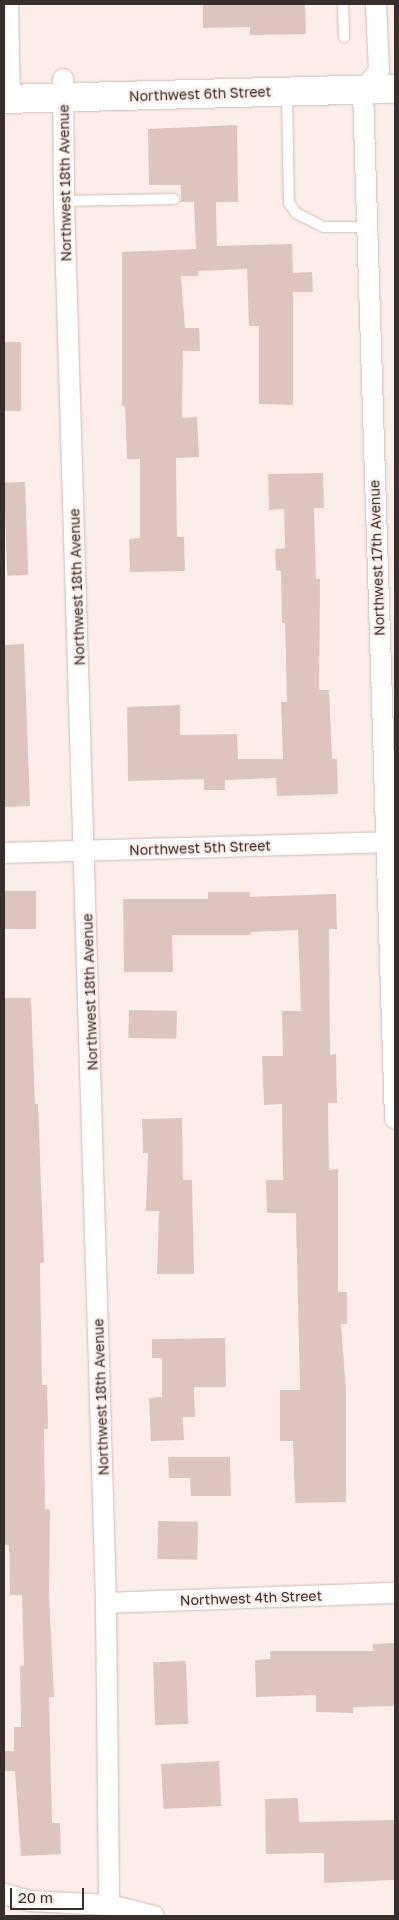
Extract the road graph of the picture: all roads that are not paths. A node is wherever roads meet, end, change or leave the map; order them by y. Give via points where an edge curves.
1 (8, 4) edge
2 (343, 4) edge
3 (376, 4) edge
4 (344, 37) dead end
5 (383, 80) edge
6 (63, 89) junction
7 (7, 90) edge
8 (286, 92) junction
9 (174, 199) dead end
10 (64, 201) junction
11 (367, 227) junction
12 (390, 842) edge
13 (86, 851) junction
14 (4, 853) edge
15 (395, 1119) edge
16 (395, 1593) edge
17 (106, 1603) junction
18 (4, 1894) edge
19 (109, 1905) junction
20 (154, 1916) edge

1 - 7 street
2 - 4 lane
3 - 5 street, Northwest 17th Avenue
5 - 6 street, Northwest 6th Street
5 - 8 street, Northwest 6th Street
5 - 11 street, Northwest 17th Avenue
6 - 7 street, Northwest 6th Street
6 - 8 street, Northwest 6th Street
6 - 10 street, Northwest 18th Avenue
8 - 11 lane via 289,202 296,213 324,227
9 - 10 lane
10 - 13 street, Northwest 18th Avenue
11 - 12 street, Northwest 17th Avenue
12 - 13 street, Northwest 5th Street
12 - 15 street, Northwest 17th Avenue
13 - 14 street, Northwest 5th Street
13 - 17 street, Northwest 18th Avenue
16 - 17 street, Northwest 4th Street
17 - 19 street, Northwest 18th Avenue
18 - 19 street via 30,1901
19 - 20 street

